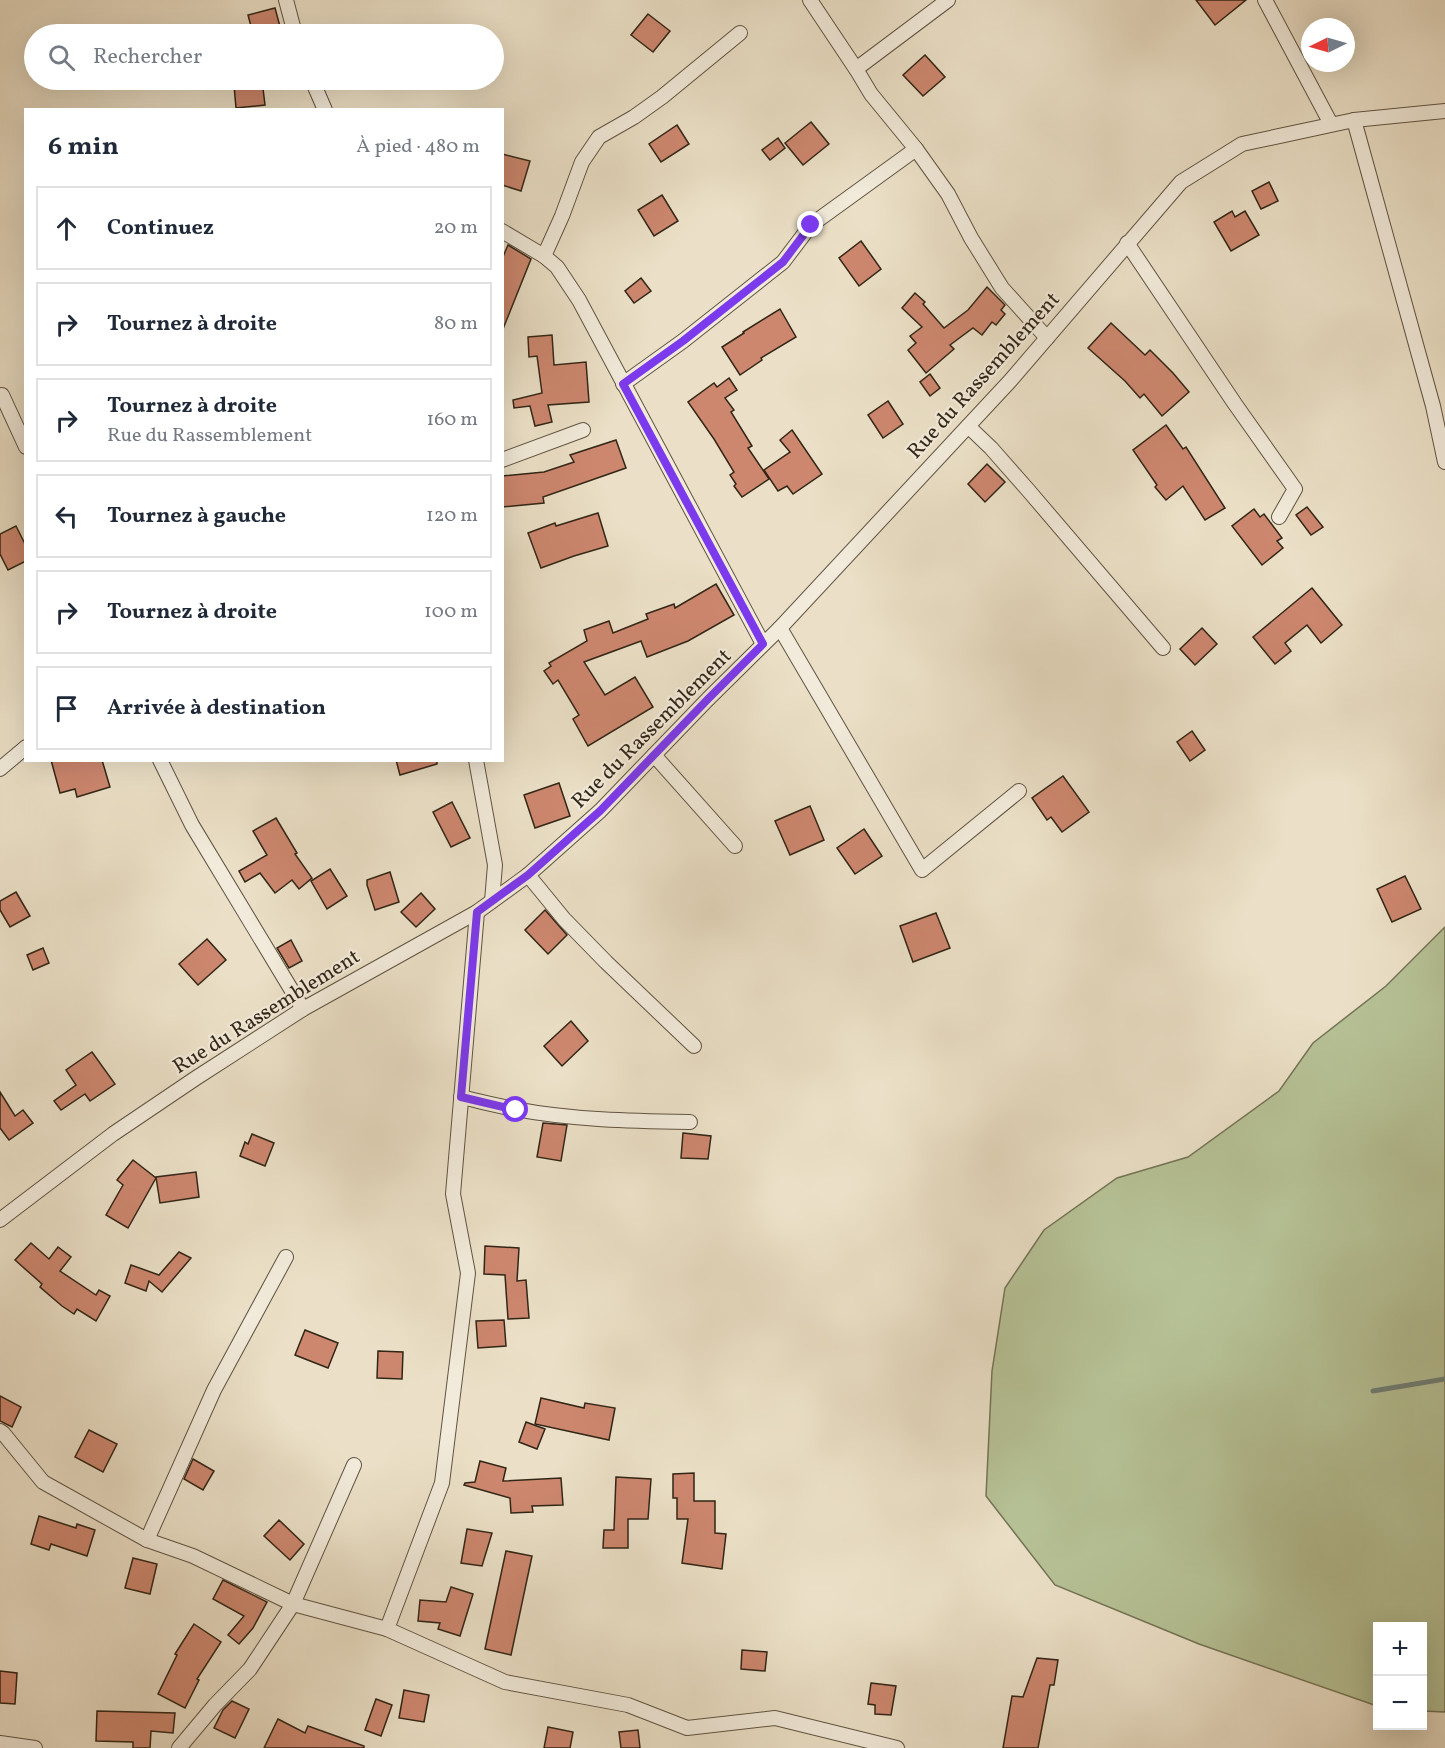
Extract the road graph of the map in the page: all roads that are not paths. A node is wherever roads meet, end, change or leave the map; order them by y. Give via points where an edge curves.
1 (286, 0) edge
2 (810, 0) edge
3 (948, 0) edge
4 (1265, 0) edge
5 (292, 24) edge
6 (740, 33) dead end
7 (856, 69) junction
8 (316, 90) edge
9 (324, 108) edge
10 (1445, 111) edge
11 (1354, 120) junction
12 (1331, 124) junction
13 (916, 149) junction
14 (504, 232) edge
15 (1127, 243) junction
16 (544, 256) junction
17 (1047, 338) junction
18 (623, 384) junction
19 (2, 395) dead end
20 (968, 426) junction
21 (583, 430) dead end
22 (24, 443) edge
23 (504, 459) edge
24 (1445, 462) edge
25 (1279, 517) dead end
26 (780, 628) junction
27 (763, 644) junction
28 (1163, 648) dead end
29 (24, 749) edge
30 (654, 755) junction
31 (161, 762) edge
32 (476, 762) edge
33 (0, 769) edge
34 (1019, 791) dead end
35 (735, 846) dead end
36 (528, 875) junction
37 (492, 901) junction
38 (477, 912) junction
39 (303, 1009) junction
40 (694, 1046) dead end
41 (461, 1097) junction
42 (690, 1122) dead end
43 (0, 1220) edge
44 (286, 1257) dead end
45 (0, 1431) edge
46 (354, 1465) dead end
47 (147, 1540) junction
48 (294, 1604) junction
49 (387, 1629) junction
50 (0, 1743) edge
51 (35, 1748) edge
52 (179, 1748) edge
53 (897, 1748) edge

1 - 5 street
2 - 7 street
3 - 7 street
4 - 12 street
6 - 16 street via 662,97 599,137 582,162
7 - 13 street
8 - 9 street
10 - 11 street, Rue du Rassemblement
11 - 12 street, Rue du Rassemblement
11 - 24 street
12 - 15 street, Rue du Rassemblement via 1242,144 1181,182
13 - 17 street via 948,194 1002,288
13 - 18 street via 811,225 783,262
14 - 16 street
15 - 17 street, Rue du Rassemblement
15 - 25 street via 1295,489
16 - 18 street via 557,267 579,300
17 - 20 street, Rue du Rassemblement
18 - 27 street
19 - 22 street
20 - 26 street, Rue du Rassemblement
20 - 28 street
21 - 23 street
26 - 27 street, Rue du Rassemblement
26 - 34 street via 922,870
27 - 30 street, Rue du Rassemblement
29 - 33 street
30 - 35 street
30 - 36 street, Rue du Rassemblement via 600,811
31 - 39 street via 192,825
32 - 37 street via 495,865
36 - 37 street, Rue du Rassemblement
36 - 40 street via 564,919
37 - 38 street, Rue du Rassemblement
38 - 39 street, Rue du Rassemblement
38 - 41 street
39 - 43 street, Rue du Rassemblement via 113,1134
41 - 42 street via 516,1110 569,1116
41 - 49 street via 453,1194 468,1273 442,1483
44 - 47 street via 214,1390
45 - 47 street via 43,1482
46 - 48 street
47 - 48 street via 193,1556
48 - 49 street
48 - 52 street via 250,1669
49 - 53 street via 505,1682 628,1705 687,1728 775,1718
50 - 51 street

